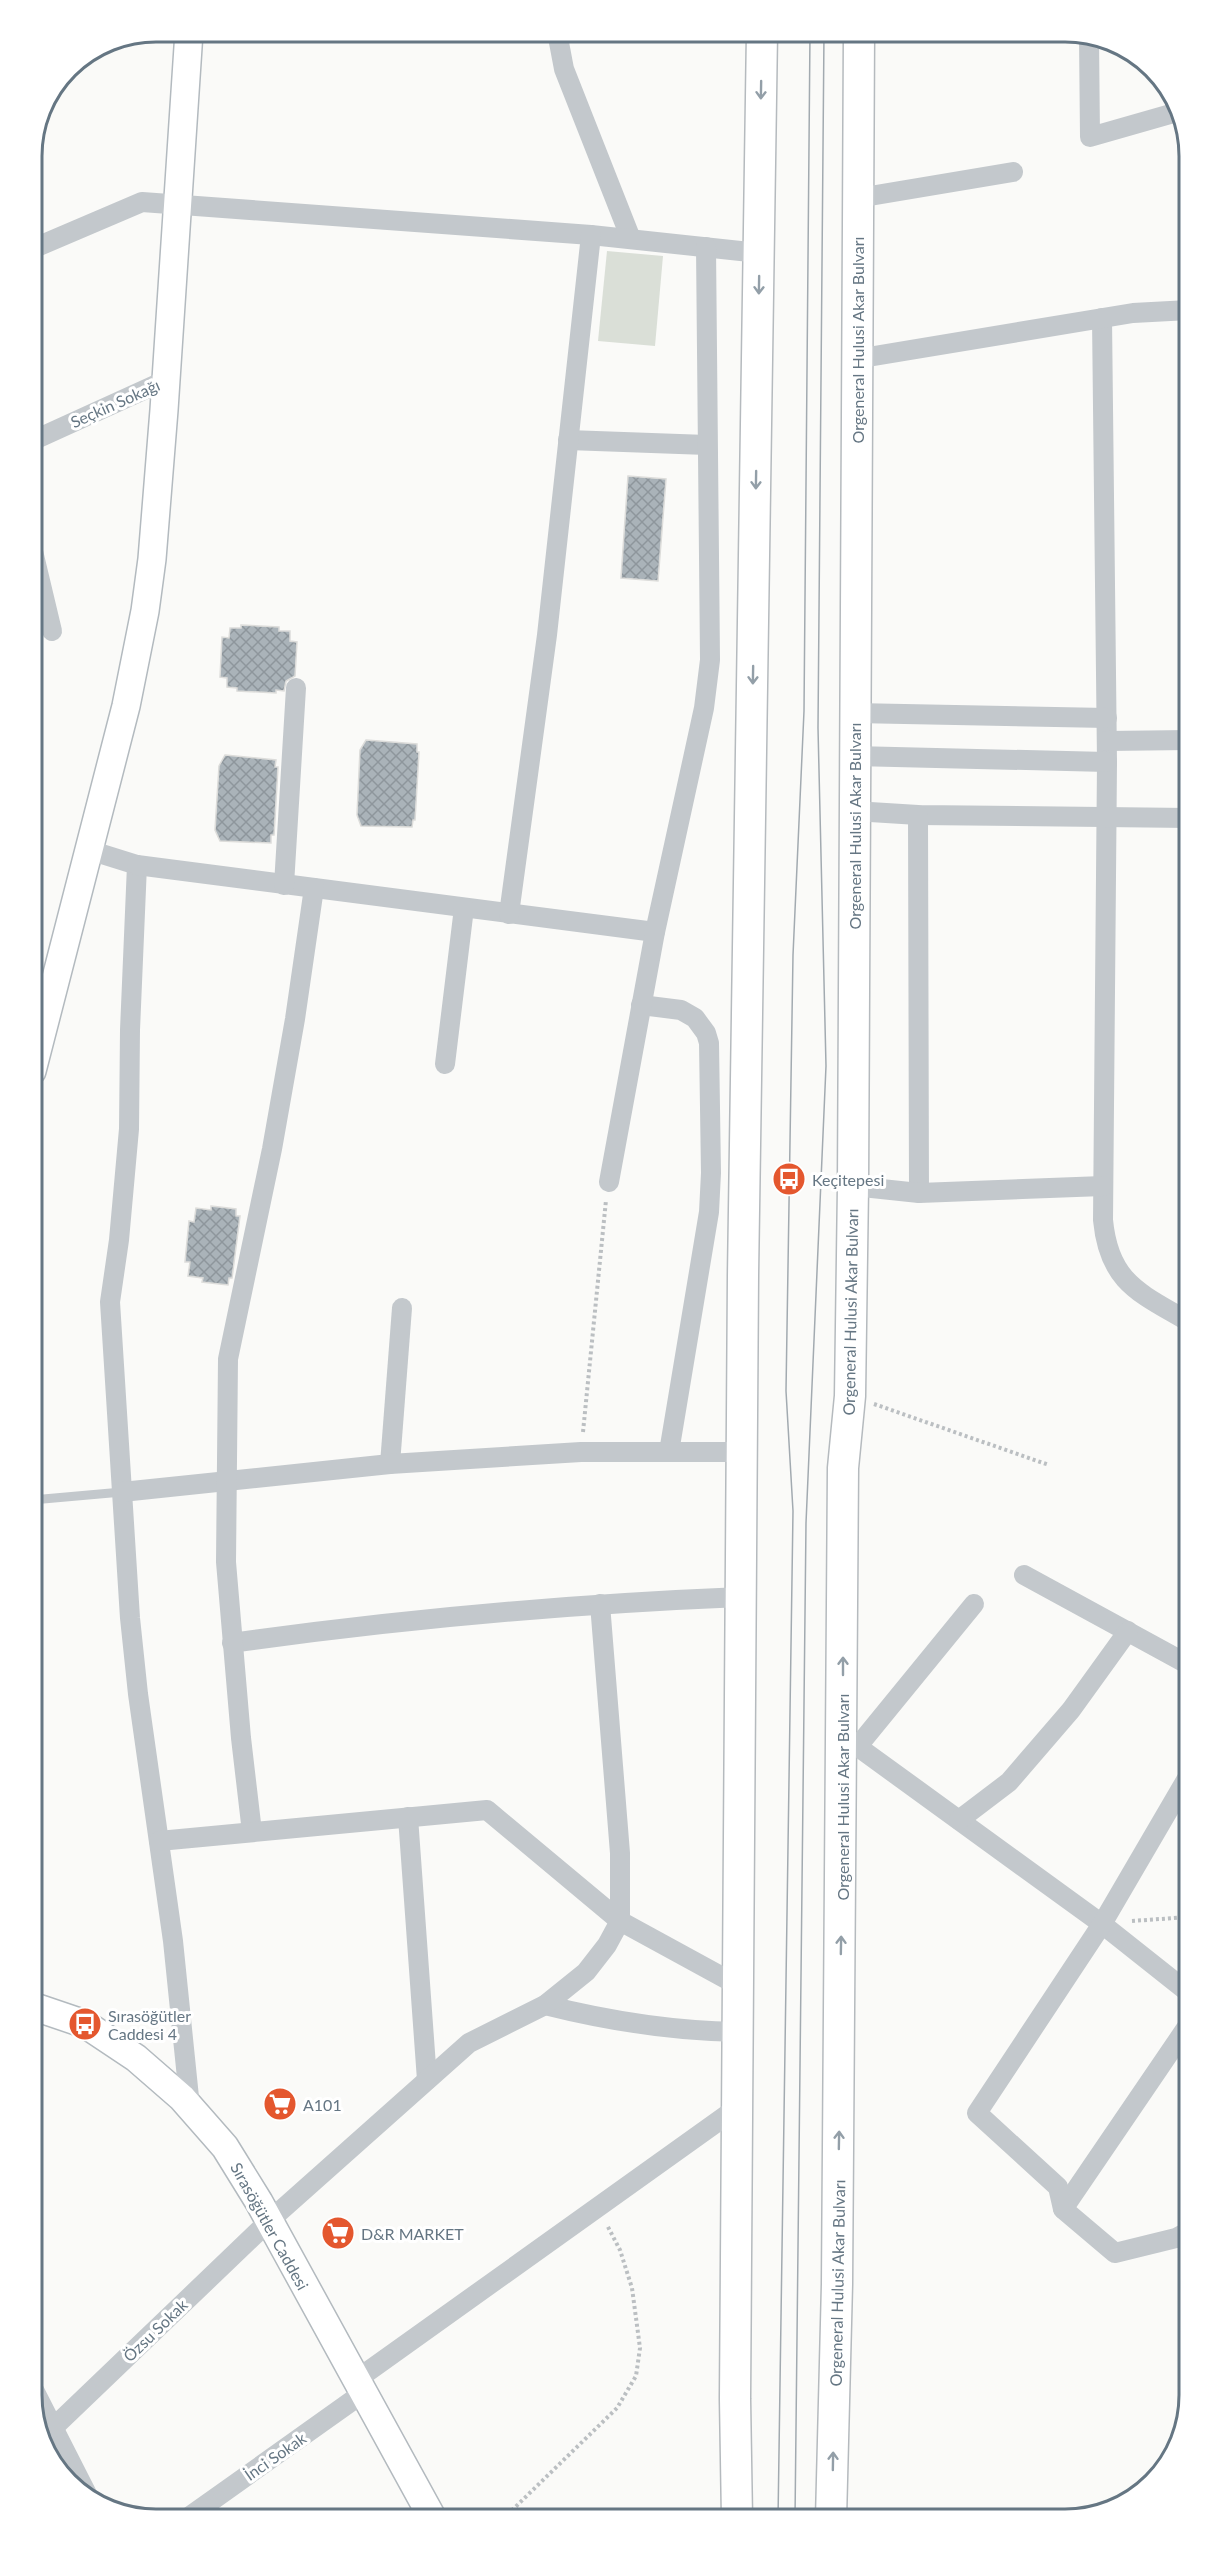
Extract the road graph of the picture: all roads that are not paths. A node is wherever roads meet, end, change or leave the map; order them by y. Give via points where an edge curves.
1 (188, 42) edge
2 (559, 42) edge
3 (762, 42) edge
4 (859, 42) edge
5 (1089, 45) edge
6 (1171, 114) edge
7 (1013, 172) dead end
8 (858, 198) junction
9 (178, 206) junction
10 (591, 235) junction
11 (631, 239) junction
12 (42, 245) edge
13 (706, 247) junction
14 (759, 253) junction
15 (1179, 310) edge
16 (1102, 318) junction
17 (856, 359) junction
18 (166, 380) junction
19 (42, 436) edge
20 (568, 440) junction
21 (707, 445) junction
22 (42, 589) edge
23 (52, 631) dead end
24 (296, 688) dead end
25 (854, 712) junction
26 (1107, 718) junction
27 (1179, 740) edge
28 (1107, 741) junction
29 (854, 756) junction
30 (1107, 762) junction
31 (854, 811) junction
32 (918, 815) junction
33 (1107, 817) junction
34 (1179, 818) edge
35 (89, 850) junction
36 (136, 865) junction
37 (284, 885) junction
38 (314, 888) junction
39 (464, 908) junction
40 (509, 914) junction
41 (655, 932) junction
42 (42, 987) edge
43 (641, 1005) junction
44 (445, 1064) dead end
45 (609, 1182) road end
46 (853, 1186) junction
47 (1103, 1186) junction
48 (919, 1193) junction
49 (402, 1308) dead end
50 (1179, 1316) edge
51 (669, 1452) junction
52 (742, 1452) junction
53 (390, 1464) junction
54 (226, 1483) junction
55 (122, 1492) junction
56 (42, 1499) edge
57 (1024, 1575) dead end
58 (741, 1597) junction
59 (600, 1604) junction
60 (974, 1604) dead end
61 (1128, 1631) junction
62 (232, 1643) junction
63 (1179, 1659) edge
64 (850, 1741) junction
65 (1179, 1794) edge
66 (408, 1817) junction
67 (959, 1820) junction
68 (252, 1832) junction
69 (159, 1841) junction
70 (620, 1921) junction
71 (1102, 1924) junction
72 (1179, 1984) edge
73 (739, 1986) junction
74 (544, 2005) junction
75 (42, 2009) edge
76 (738, 2032) junction
77 (1179, 2040) edge
78 (427, 2080) junction
79 (190, 2107) junction
80 (738, 2107) junction
81 (1063, 2209) junction
82 (269, 2222) junction
83 (1179, 2236) edge
84 (359, 2386) junction
85 (47, 2430) edge
86 (48, 2431) edge
87 (76, 2477) edge
88 (199, 2509) edge
89 (427, 2509) edge
90 (737, 2509) edge
91 (831, 2509) edge

1 - 9 street
2 - 11 street via 564,69
3 -> 14 main road
4 - 8 main road, Orgeneral Hulusi Akar Bulvarı
5 - 6 street via 1090,137
7 - 8 street
8 - 17 main road, Orgeneral Hulusi Akar Bulvarı
9 - 10 street
9 - 12 street via 142,202
9 - 18 street
10 - 11 street
10 - 20 street
11 - 13 street
13 - 14 street
13 - 21 street
14 -> 52 main road
15 - 16 street
16 - 17 street
16 - 26 street
17 - 25 main road, Orgeneral Hulusi Akar Bulvarı
18 - 19 street, Seçkin Sokağı
18 - 35 street via 145,611 126,706
20 - 21 street
20 - 40 street via 547,635
21 - 41 street via 710,660 704,708
22 - 23 street
24 - 37 street
25 - 26 street
25 - 29 main road, Orgeneral Hulusi Akar Bulvarı
26 - 28 street
27 - 28 street
28 - 30 street
29 - 30 street
29 - 31 main road, Orgeneral Hulusi Akar Bulvarı
30 - 33 street
31 - 32 street
31 - 46 main road, Orgeneral Hulusi Akar Bulvarı
32 - 33 street
32 - 48 street
33 - 34 street
33 - 47 street
35 - 36 street
35 - 42 street
36 - 37 street
36 - 55 street via 128,1139 110,1302
37 - 38 street
38 - 39 street
38 - 54 street via 272,1149 228,1359
39 - 40 street
39 - 44 street
40 - 41 street
41 - 43 street
43 - 45 street
43 - 51 street via 688,1013 700,1023 709,1044 709,1212
46 - 48 street
64 -> 46 main road, Orgeneral Hulusi Akar Bulvarı via 843,1468 850,1396
47 - 48 street
47 - 50 street via 1104,1233 1118,1270 1135,1290
49 - 53 street
51 - 52 street
51 - 53 street via 581,1452
52 - 58 main road
53 - 54 street
54 - 55 street
54 - 62 street
55 - 56 lane
55 - 69 street via 138,1694
57 - 61 street
58 - 59 street
58 - 73 main road
59 - 62 street via 460,1614
59 - 70 street via 620,1853
60 - 64 street
61 - 63 street
61 - 67 street via 1071,1710 1010,1782
62 - 68 street
64 - 67 street
91 -> 64 main road, Orgeneral Hulusi Akar Bulvarı
65 - 71 street
66 - 68 street
66 - 70 street via 487,1810
66 - 78 street
67 - 71 street
68 - 69 street
69 - 79 street
70 - 73 street
70 - 74 street, Özsu Sokak via 586,1972
71 - 72 street
71 - 81 street via 977,2113 1058,2187
73 - 76 main road
74 - 76 street via 628,2024
74 - 78 street, Özsu Sokak via 469,2043
75 - 79 street, Sırasöğütler Caddesi via 85,2024 111,2040 160,2077
76 - 80 main road
77 - 81 street
78 - 82 street, Özsu Sokak
79 - 82 street, Sırasöğütler Caddesi via 225,2147
80 - 84 street, İnci Sokak
80 - 90 main road
81 - 83 street via 1115,2253
82 - 84 street, Sırasöğütler Caddesi
82 - 85 street, Özsu Sokak
84 - 88 street, İnci Sokak
84 - 89 street, Sırasöğütler Caddesi
86 - 87 street

